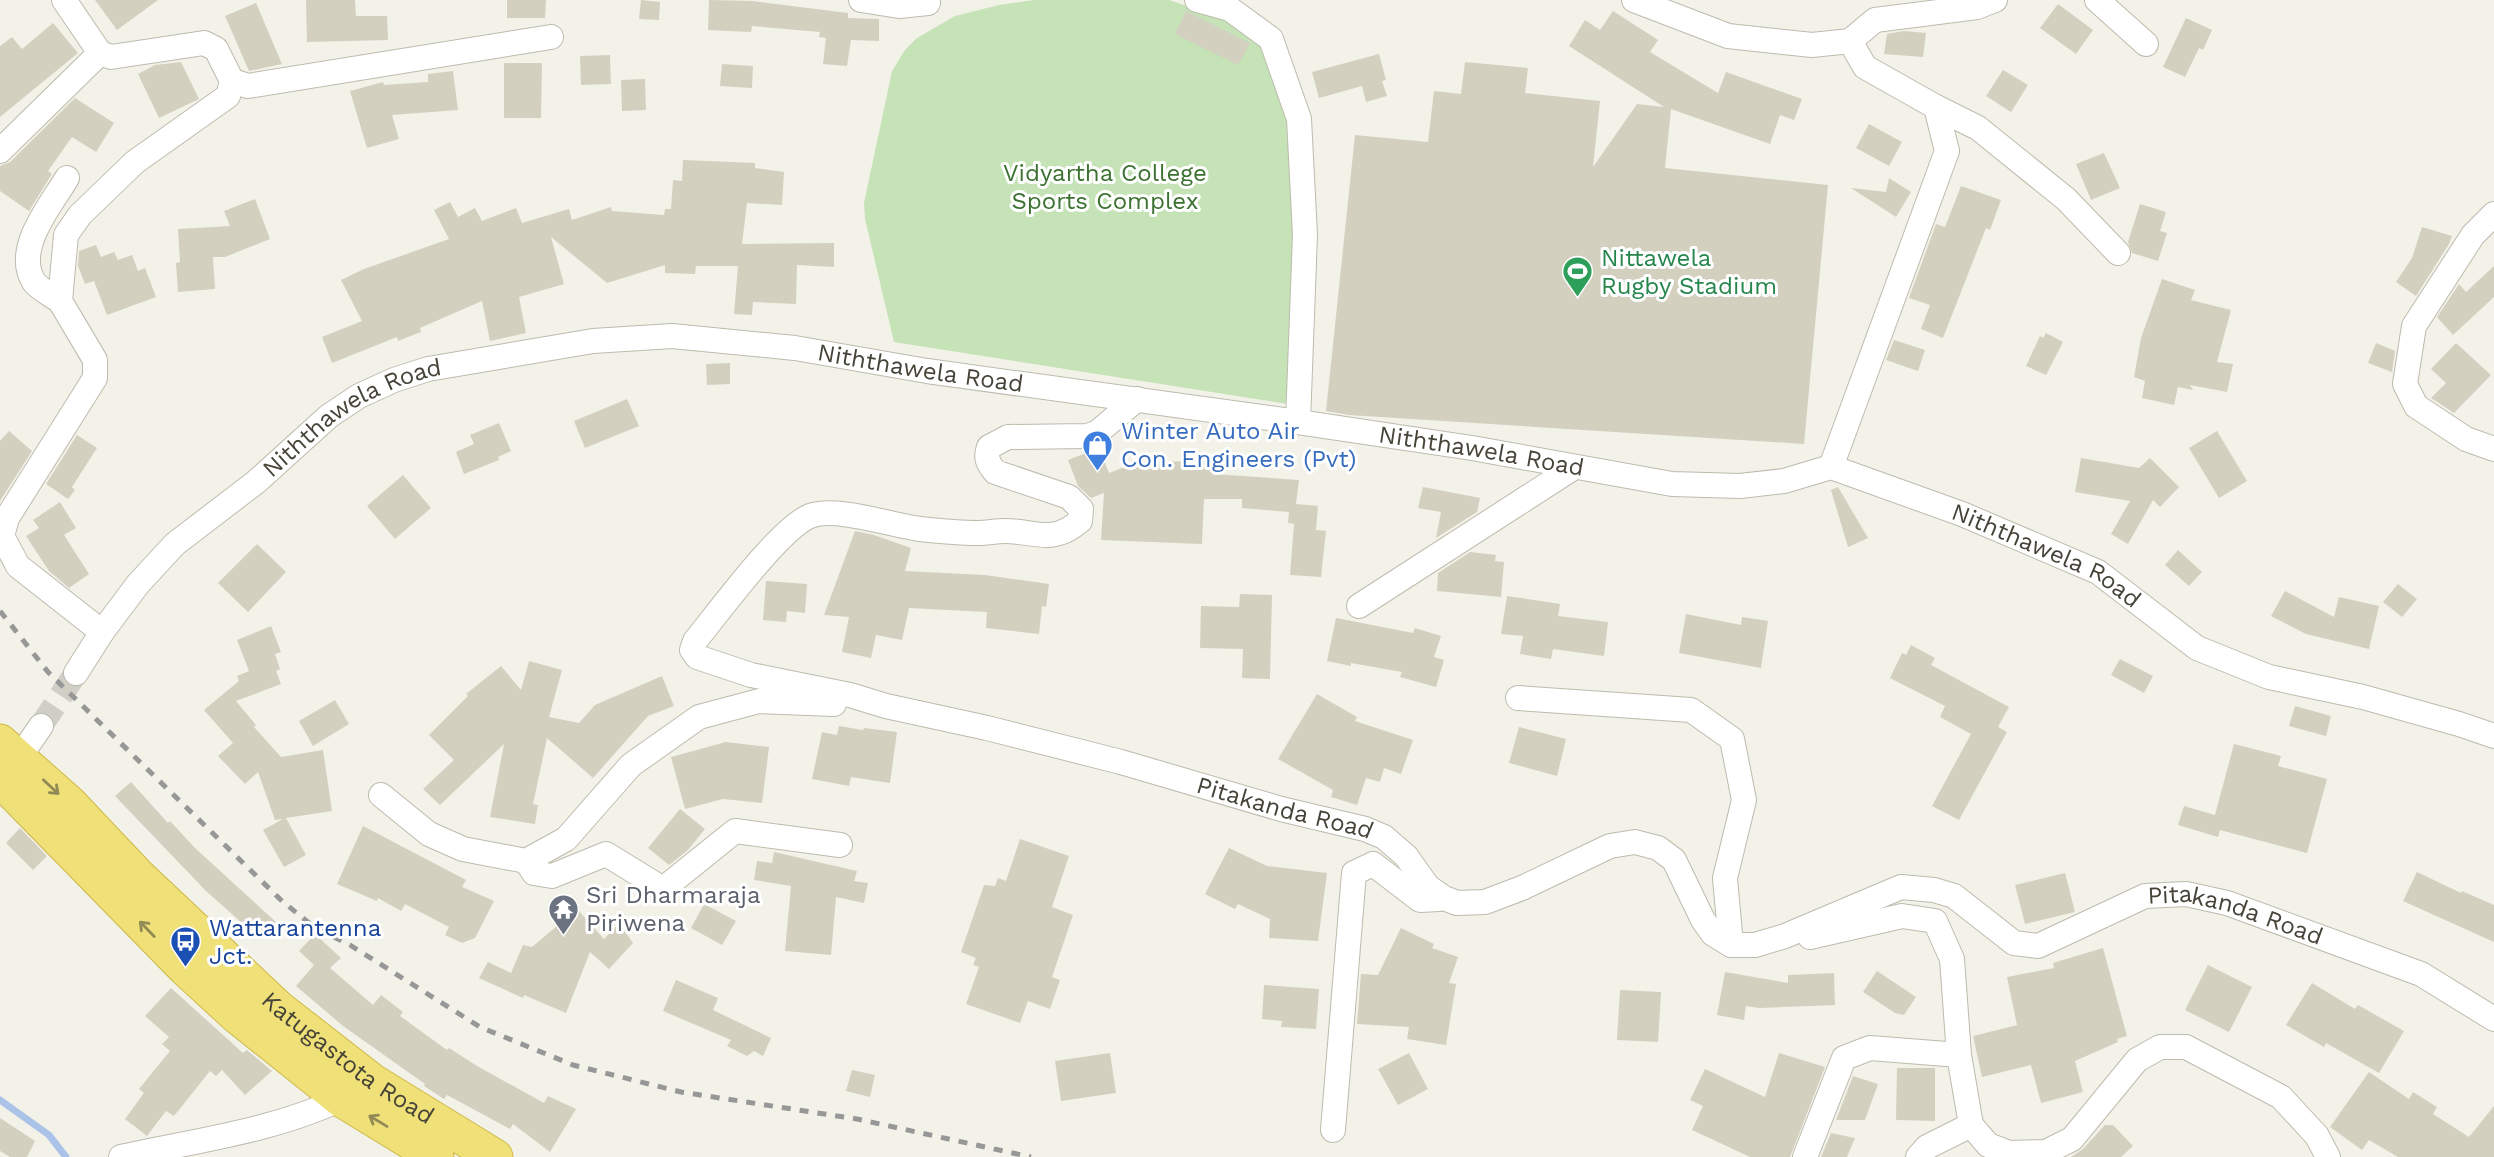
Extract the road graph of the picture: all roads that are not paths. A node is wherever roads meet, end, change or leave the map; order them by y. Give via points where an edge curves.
1 (64, 0) edge
2 (860, 0) edge
3 (1197, 0) edge
4 (1634, 0) edge
5 (1995, 0) edge
6 (2097, 0) edge
7 (933, 1) edge
8 (1234, 4) edge
9 (551, 37) dead end
10 (1850, 41) junction
11 (2147, 44) dead end
12 (100, 53) junction
13 (232, 80) junction
14 (1936, 107) junction
15 (0, 151) edge
16 (67, 178) dead end
17 (2494, 214) edge
18 (2118, 253) dead end
19 (60, 301) junction
20 (1137, 399) junction
21 (1298, 422) junction
22 (2494, 449) edge
23 (1573, 467) junction
24 (1831, 467) junction
25 (1359, 606) dead end
26 (102, 632) junction
27 (76, 673) tunnel mouth
28 (1518, 698) dead end
29 (886, 706) junction
30 (41, 726) tunnel mouth
31 (2494, 736) edge
32 (5, 765) edge
33 (381, 795) dead end
34 (840, 845) dead end
35 (526, 861) junction
36 (1444, 898) junction
37 (1785, 936) junction
38 (1731, 945) junction
39 (2494, 1019) edge
40 (1959, 1055) junction
41 (373, 1082) junction
42 (341, 1099) junction
43 (1971, 1125) junction
44 (1334, 1130) dead end
45 (2047, 1155) edge
46 (121, 1157) edge
47 (436, 1157) edge
48 (495, 1157) edge
49 (1805, 1157) edge
50 (1918, 1157) edge
51 (2328, 1157) edge

1 - 12 street
2 - 7 street via 899,6
3 - 8 street
4 - 10 street via 1728,36 1812,45
5 - 10 street via 1977,7 1875,20
6 - 11 street
8 - 21 street via 1271,39 1299,119 1305,234
9 - 13 street via 248,86
10 - 14 street via 1865,67
12 - 13 street via 111,57 204,43 216,49
12 - 15 street
13 - 19 street via 228,96 135,162 80,215 66,235
14 - 18 street via 1998,144 2066,199
14 - 24 street via 1947,151
16 - 19 street via 31,237 27,259 34,282
17 - 22 street via 2473,236 2414,327 2405,384 2416,406 2466,439
19 - 26 street via 95,360 95,378 7,518 2,536 18,566
20 - 21 street, Niththawela Road
20 - 26 street, Niththawela Road via 795,348 672,336 593,341 428,369 359,396 329,416 256,482 175,544
20 - 29 street, Pitakanda Road via 1088,436 1008,437 989,447 988,463 995,472 1069,497 1082,509 1080,522 1070,530 1054,536 978,533 920,529 827,512 809,517 772,549 692,650 697,657 751,676
21 - 23 street, Niththawela Road
23 - 24 street, Niththawela Road via 1672,484 1740,486 1784,481
23 - 25 street
24 - 31 street, Niththawela Road via 1962,514 2098,572 2197,648 2269,677 2362,697
26 - 27 street, Niththawela Road
28 - 38 street via 1691,710 1732,739 1744,800 1725,878
29 - 35 street via 759,701 699,717 631,765 566,839
29 - 36 street, Pitakanda Road via 1121,762 1365,829 1384,837 1406,856 1428,887
30 - 32 street
32 -> 41 highway, Katugastota Road via 69,803 240,975
42 -> 32 highway, Katugastota Road via 186,969
33 - 35 street via 429,834 463,849
34 - 35 street via 735,831 663,889 606,854 552,876 534,873
36 - 38 street via 1457,903 1485,902 1610,846 1635,842 1658,848 1674,860 1703,920 1713,934
36 - 44 street via 1420,900 1373,864 1354,873
37 - 38 street, Pitakanda Road via 1755,945
37 - 39 street, Pitakanda Road via 1902,887 1954,897 2014,943 2038,947 2145,896 2186,894 2227,903 2421,974
37 - 40 street via 1807,938 1902,916 1935,921 1952,959
40 - 43 street
40 - 49 street via 1870,1048 1844,1058
41 - 42 street
41 - 48 highway, Katugastota Road
42 - 46 street via 260,1127
47 -> 42 highway, Katugastota Road
43 - 45 street via 1988,1145 2009,1153
43 - 50 street via 1927,1147
45 - 51 street via 2071,1139 2137,1060 2160,1047 2186,1047 2281,1097 2317,1136

